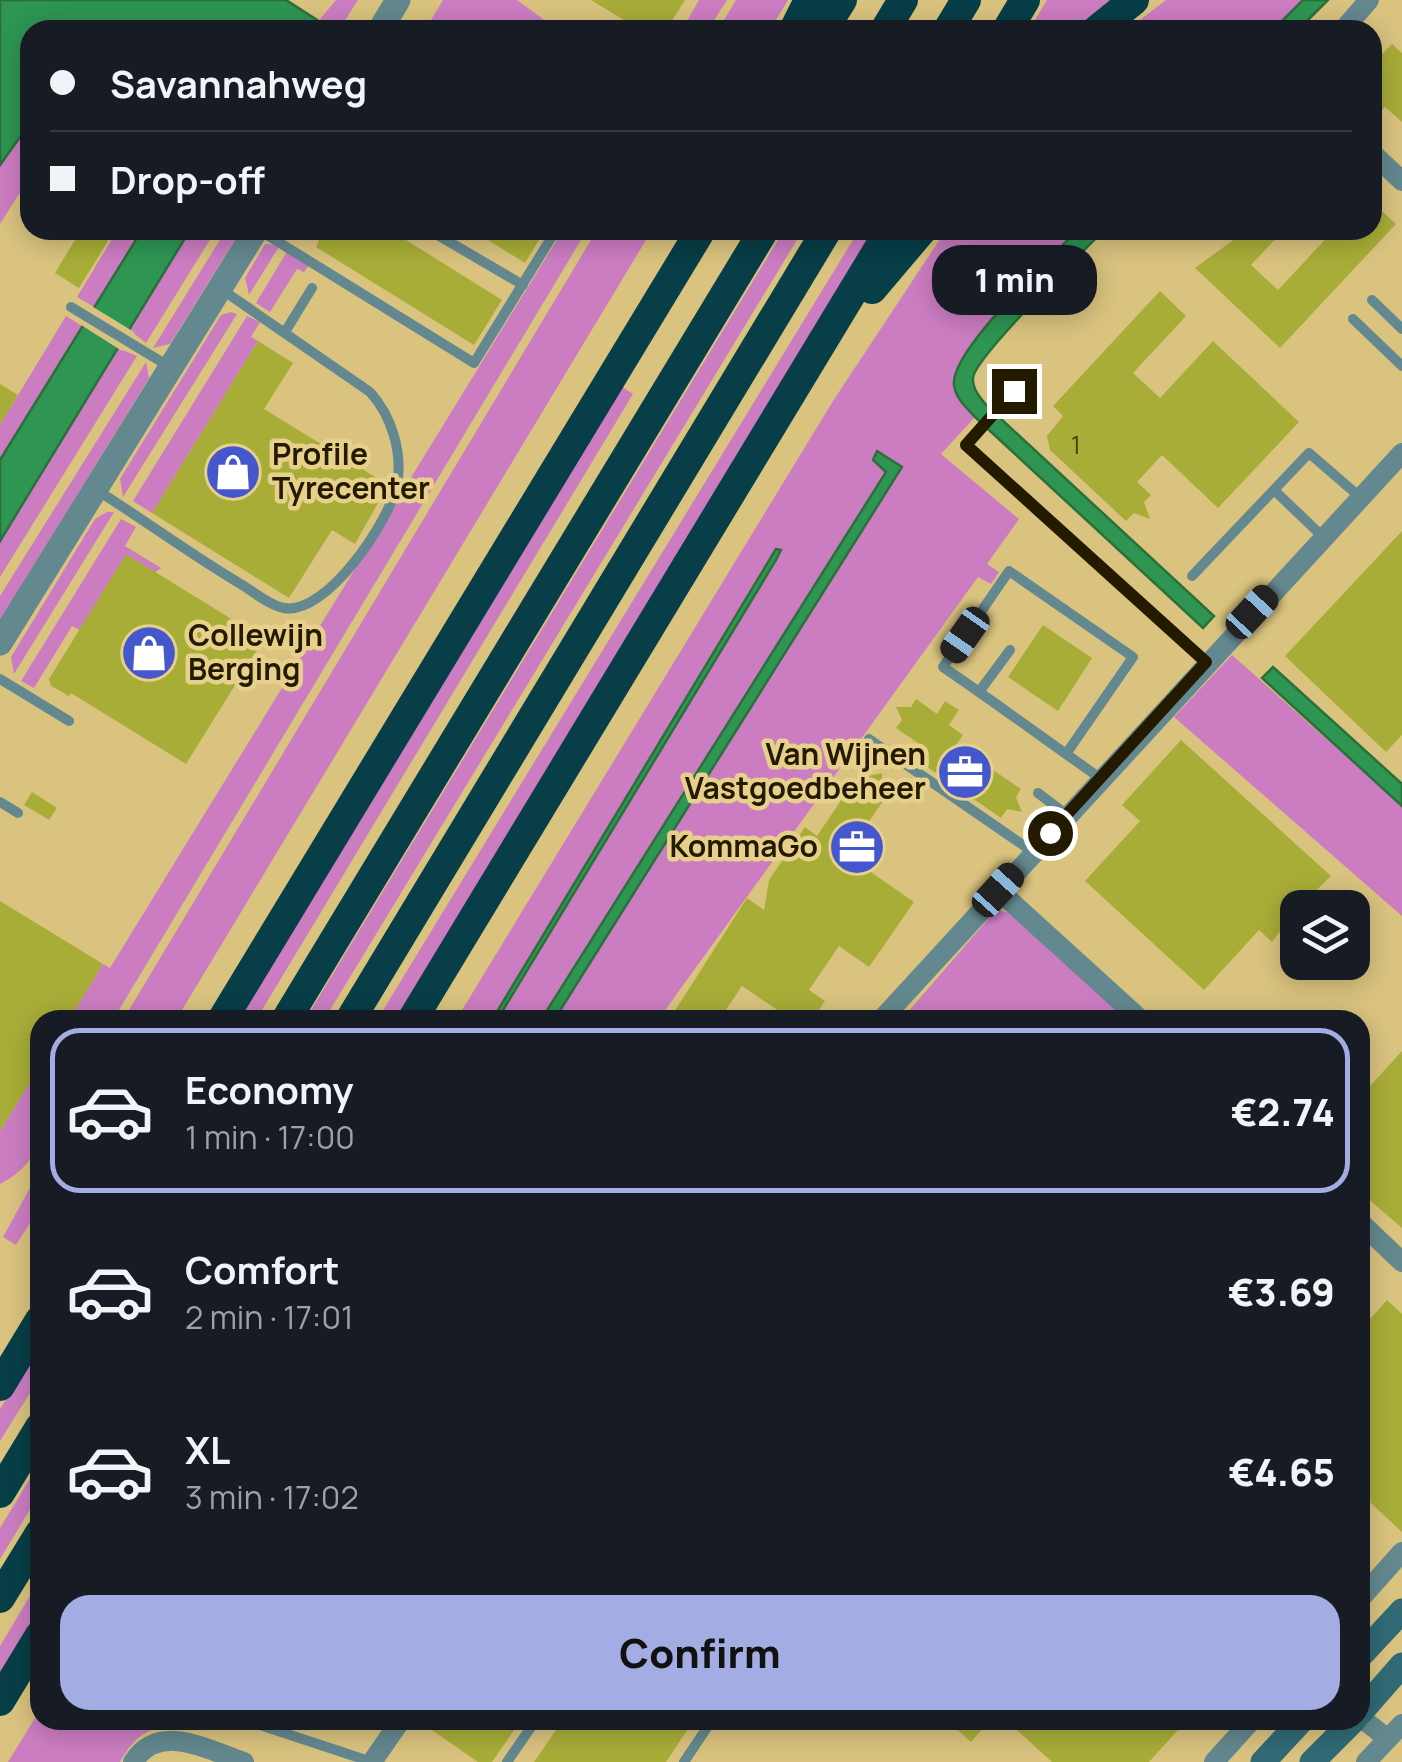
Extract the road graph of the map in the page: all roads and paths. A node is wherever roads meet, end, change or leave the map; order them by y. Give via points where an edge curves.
1 (1134, 0) edge
2 (1369, 0) edge
3 (1109, 20) edge
4 (1352, 20) edge
5 (1382, 162) edge
6 (1402, 181) edge
7 (251, 240) edge
8 (273, 240) edge
9 (446, 240) edge
10 (550, 240) edge
11 (693, 240) edge
12 (758, 240) edge
13 (822, 240) edge
14 (884, 240) edge
15 (914, 240) edge
16 (522, 284) junction
17 (220, 288) junction
18 (312, 288) dead end
19 (1372, 300) dead end
20 (71, 307) dead end
21 (1353, 319) dead end
22 (1402, 329) edge
23 (285, 332) junction
24 (809, 364) junction
25 (1402, 366) edge
26 (170, 368) junction
27 (1014, 391) dead end
28 (1402, 453) edge
29 (95, 490) junction
30 (1274, 490) junction
31 (1360, 496) junction
32 (1322, 536) junction
33 (1192, 576) dead end
34 (0, 644) edge
35 (1010, 650) dead end
36 (1202, 666) junction
37 (0, 679) edge
38 (980, 692) junction
39 (70, 721) dead end
40 (869, 739) dead end
41 (1066, 754) junction
42 (1100, 778) junction
43 (1038, 792) dead end
44 (0, 802) edge
45 (18, 813) dead end
46 (1067, 815) junction
47 (1033, 852) junction
48 (998, 890) junction
49 (228, 1010) edge
50 (292, 1010) edge
51 (356, 1010) edge
52 (418, 1010) edge
53 (890, 1010) edge
54 (1130, 1010) edge
55 (1370, 1232) edge
56 (1402, 1262) edge
57 (30, 1336) edge
58 (0, 1386) edge
59 (30, 1444) edge
60 (0, 1493) edge
61 (30, 1548) edge
62 (1402, 1552) edge
63 (1370, 1587) edge
64 (0, 1598) edge
65 (1402, 1610) edge
66 (1370, 1645) edge
67 (30, 1652) edge
68 (1402, 1664) edge
69 (0, 1701) edge
70 (1370, 1703) edge
71 (1370, 1723) edge
72 (277, 1730) edge
73 (395, 1730) edge
74 (529, 1730) edge
75 (705, 1730) edge
76 (1243, 1730) edge
77 (1293, 1730) edge
78 (1345, 1730) edge
79 (1397, 1738) edge
80 (377, 1760) edge
81 (133, 1762) edge
82 (244, 1762) edge
83 (507, 1762) edge
84 (684, 1762) edge
85 (1214, 1762) edge
86 (1263, 1762) edge
87 (1312, 1762) edge
88 (1366, 1762) edge

1 - 3 highway
2 - 4 street
5 - 6 street
7 - 17 street
8 - 16 lane via 474,363
9 - 16 lane
10 - 16 lane
11 - 49 highway
12 - 50 highway
13 - 51 highway
14 - 24 highway
15 - 24 highway
17 - 23 lane
17 - 26 street
18 - 23 lane
19 - 22 lane
20 - 26 lane
21 - 25 lane
23 - 29 lane via 370,392 385,408 396,445 396,489 330,589 303,609 280,608
24 - 52 highway
26 - 29 street
27 - 36 lane via 966,445
28 - 31 street
29 - 34 street
30 - 31 lane via 1310,453
30 - 32 lane
30 - 33 lane
31 - 32 street
32 - 36 street
35 - 38 lane
36 - 42 street
37 - 39 lane
38 - 41 lane
38 - 41 lane via 943,667 1009,571 1133,656
40 - 47 lane
41 - 42 lane
42 - 46 street
43 - 46 lane
44 - 45 lane
46 - 47 street
47 - 48 street
48 - 53 street
48 - 54 street
55 - 56 street
57 - 58 highway
59 - 60 highway
61 - 64 highway
62 - 63 street
65 - 66 main road
67 - 69 highway
68 - 70 main road
71 - 79 street
72 - 80 lane
73 - 80 street
74 - 83 lane
75 - 84 lane
76 - 85 street
77 - 86 main road
78 - 87 main road
79 - 88 street
81 - 82 street via 148,1744 169,1739

